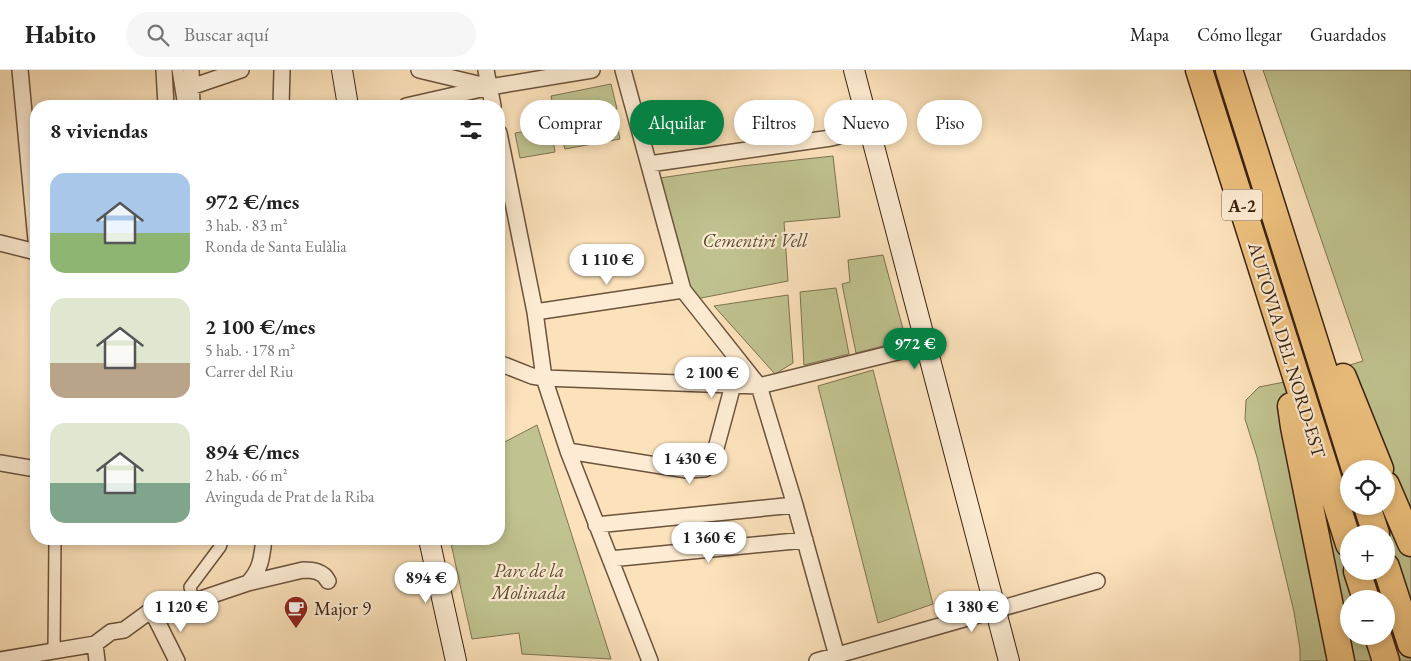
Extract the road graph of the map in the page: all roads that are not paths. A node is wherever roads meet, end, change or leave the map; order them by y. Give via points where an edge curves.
1 (20, 70) edge
2 (241, 70) edge
3 (282, 70) edge
4 (342, 70) edge
5 (419, 70) edge
6 (486, 70) edge
7 (592, 70) edge
8 (623, 70) edge
9 (854, 70) edge
10 (1199, 70) edge
11 (1229, 70) edge
12 (178, 71) edge
13 (537, 75) edge
14 (442, 76) junction
15 (191, 87) junction
16 (490, 87) junction
17 (440, 99) junction
18 (168, 100) edge
19 (183, 100) edge
20 (192, 100) edge
21 (281, 100) edge
22 (347, 100) edge
23 (435, 100) edge
24 (492, 100) edge
25 (862, 100) edge
26 (824, 139) edge
27 (873, 145) edge
28 (505, 163) edge
29 (649, 164) junction
30 (30, 176) edge
31 (0, 243) edge
32 (30, 250) edge
33 (683, 290) junction
34 (1304, 306) junction
35 (535, 312) junction
36 (1284, 341) junction
37 (926, 345) junction
38 (505, 365) edge
39 (544, 378) junction
40 (733, 385) junction
41 (760, 386) junction
42 (568, 451) junction
43 (1352, 460) edge
44 (1376, 460) edge
45 (0, 463) edge
46 (30, 467) edge
47 (796, 505) junction
48 (1395, 506) edge
49 (596, 525) junction
50 (1343, 525) edge
51 (805, 540) junction
52 (1411, 543) edge
53 (55, 545) edge
54 (221, 545) edge
55 (263, 545) edge
56 (430, 545) edge
57 (610, 559) junction
58 (1390, 580) edge
59 (328, 581) dead end
60 (1097, 581) dead end
61 (248, 583) junction
62 (194, 601) junction
63 (996, 611) junction
64 (156, 618) junction
65 (95, 644) junction
66 (1411, 644) edge
67 (1381, 645) edge
68 (54, 652) junction
69 (837, 656) junction
70 (0, 660) edge
71 (97, 661) edge
72 (178, 661) edge
73 (456, 661) edge
74 (650, 661) edge
75 (817, 661) edge
76 (1009, 661) edge
77 (1341, 661) edge
78 (1386, 661) edge

1 - 30 street
2 - 15 street
3 - 21 street
4 - 22 main road
5 - 14 street
6 - 16 street
7 - 13 street
8 - 29 street
9 - 25 main road
10 - 36 highway, AUTOVIA DEL NORD-EST / A-2
11 - 34 highway, AUTOVIA DEL NORD-EST / A-2
12 - 15 street
12 - 18 street
12 - 19 street
13 - 16 street
14 - 16 street
14 - 17 street via 446,84
15 - 20 street
16 - 17 street
16 - 24 street
17 - 23 street
26 - 29 street
27 - 37 main road
28 - 35 street
29 - 33 street
31 - 32 street
33 - 35 street
33 - 41 street
34 - 43 highway, AUTOVIA DEL NORD-EST / A-2
34 - 44 highway via 1341,372
35 - 39 street
36 - 50 highway, AUTOVIA DEL NORD-EST / A-2
36 - 77 highway via 1294,427
37 - 41 street
37 - 63 main road
38 - 39 street
39 - 40 street
39 - 42 street
40 - 41 street
40 - 42 street via 712,463 705,469 687,470
41 - 47 street
42 - 49 street
45 - 46 street
47 - 49 street
47 - 51 street
48 - 52 highway
49 - 57 street
51 - 57 street
51 - 69 street
53 - 68 street
54 - 62 street via 190,587
55 - 61 street via 261,564
56 - 73 main road
57 - 74 street
58 - 66 highway
59 - 61 street via 322,573 303,570
60 - 63 street
61 - 62 street
62 - 64 street
63 - 69 street
63 - 76 main road
64 - 65 street via 150,611 124,630 111,632
64 - 72 street
65 - 68 street
65 - 71 street
67 - 78 highway
68 - 70 street
69 - 75 street

